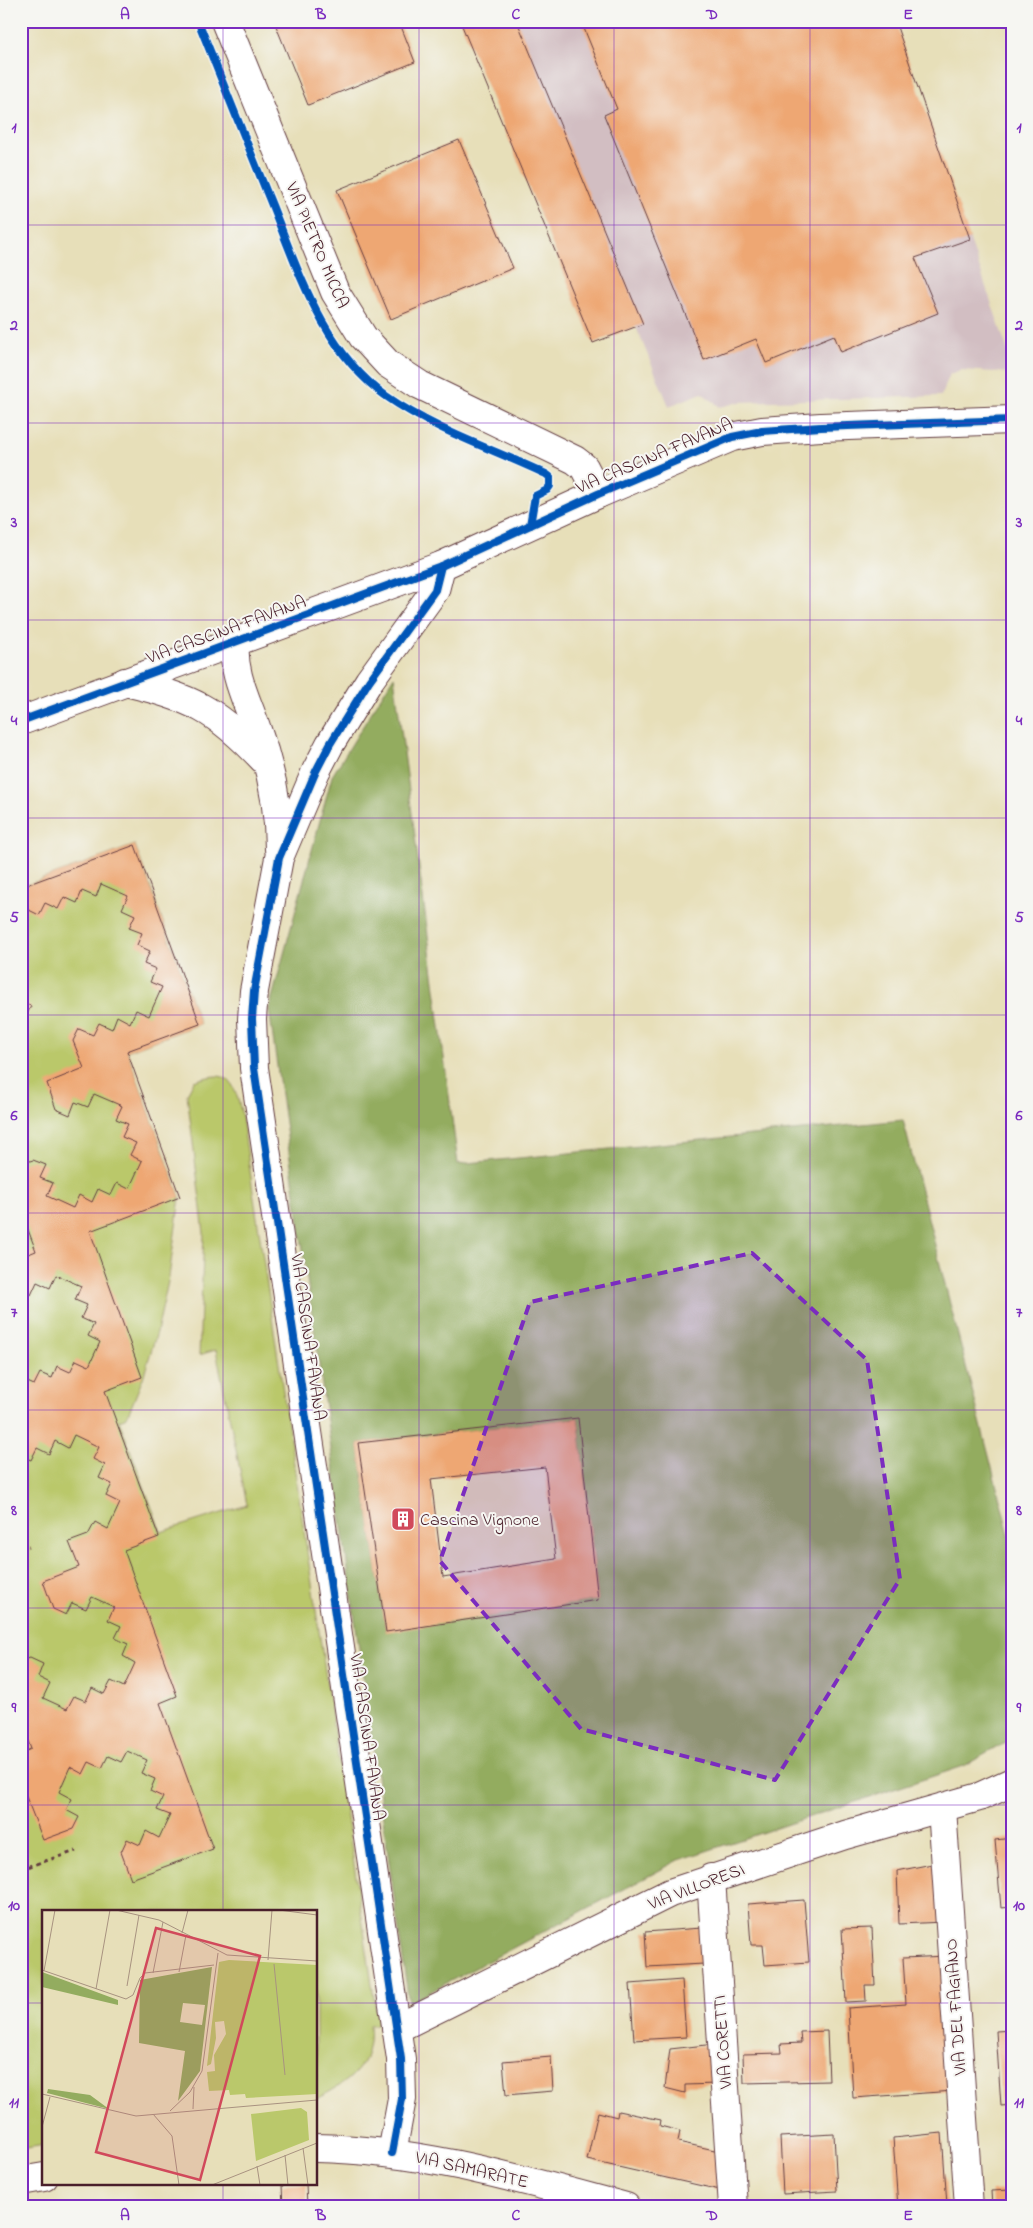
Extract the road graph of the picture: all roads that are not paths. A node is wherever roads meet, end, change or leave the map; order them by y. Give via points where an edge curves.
1 (225, 21) edge
2 (1012, 420) edge
3 (598, 494) junction
4 (441, 566) junction
5 (235, 642) junction
6 (124, 682) junction
7 (21, 721) edge
8 (266, 763) junction
9 (279, 858) junction
10 (1012, 1782) edge
11 (942, 1808) junction
12 (711, 1878) junction
13 (396, 2029) junction
14 (318, 2148) edge
15 (392, 2153) junction
16 (42, 2177) edge
17 (21, 2181) edge
18 (626, 2207) edge
19 (733, 2207) edge
20 (969, 2207) edge

1 - 3 street, VIA PIETRO MICCA via 335,292 362,337 388,364 420,385 575,460 584,467
2 - 3 street, VIA CASCINA FAVANA via 821,426 746,433 705,447
3 - 4 street, VIA CASCINA FAVANA
4 - 5 street, VIA CASCINA FAVANA
4 - 9 street, VIA CASCINA FAVANA via 435,590 369,681 330,744
5 - 6 street, VIA CASCINA FAVANA
5 - 8 street, VIA CASCINA FAVANA via 236,674
6 - 7 street, VIA CASCINA FAVANA
6 - 8 street, VIA CASCINA FAVANA via 185,699 214,714 237,732
8 - 9 street, VIA CASCINA FAVANA via 277,806
9 - 13 street, VIA CASCINA FAVANA via 254,991 254,1068
10 - 11 street, VIA VILLORESI via 979,1797
11 - 12 street, VIA VILLORESI
11 - 20 street, VIA DEL FAGIANO
12 - 13 street, VIA VILLORESI via 670,1892
12 - 19 street, VIA CORETTI
13 - 15 street, VIA CASCINA FAVANA via 402,2086
14 - 15 street, VIA SAMARATE
15 - 18 street, VIA SAMARATE via 464,2166
16 - 17 street

